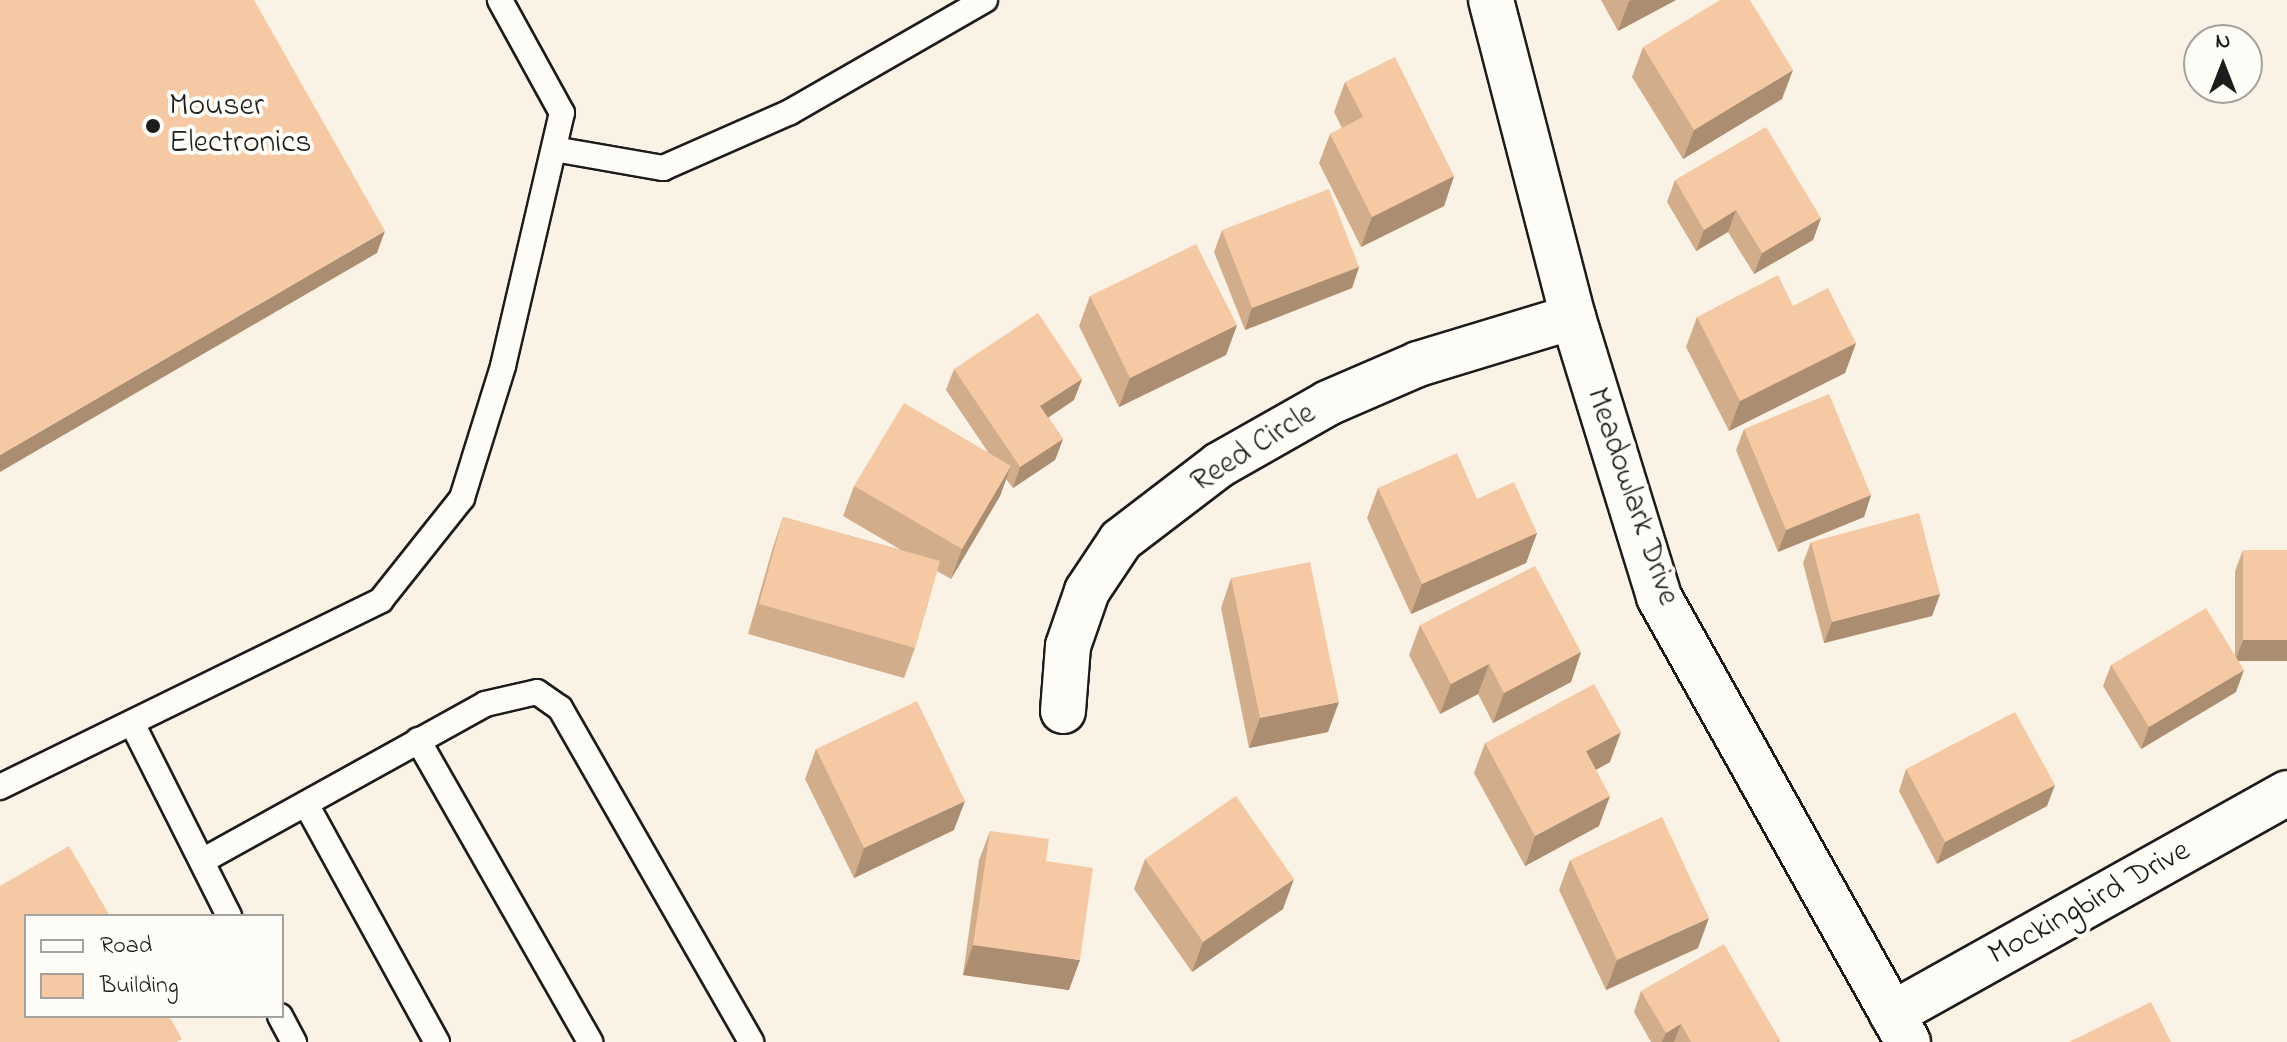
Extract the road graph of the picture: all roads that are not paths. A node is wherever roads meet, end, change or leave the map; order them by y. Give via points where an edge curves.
1 (500, 0) edge
2 (985, 0) edge
3 (1491, 0) edge
4 (554, 149) junction
5 (1573, 317) junction
6 (1063, 711) dead end
7 (132, 723) junction
8 (418, 740) junction
9 (0, 787) edge
10 (2287, 793) edge
11 (306, 804) junction
12 (202, 861) junction
13 (228, 914) edge
14 (281, 1018) edge
15 (1900, 1028) edge
16 (294, 1042) edge
17 (437, 1042) edge
18 (590, 1042) edge
19 (751, 1042) edge

1 - 4 lane via 562,113
2 - 4 lane via 790,112 663,168
3 - 5 street, Meadowlark Drive
4 - 7 lane via 503,366 462,498 381,600
5 - 6 street, Reed Circle via 1418,364 1328,403 1219,465 1133,531 1087,591 1068,646
5 - 15 street, Meadowlark Drive via 1659,597
7 - 9 lane
7 - 12 lane
8 - 11 lane
8 - 18 lane
8 - 19 lane via 485,704 537,692 560,708
10 - 15 street, Mockingbird Drive
11 - 12 lane
11 - 17 lane
12 - 13 lane
14 - 16 lane

